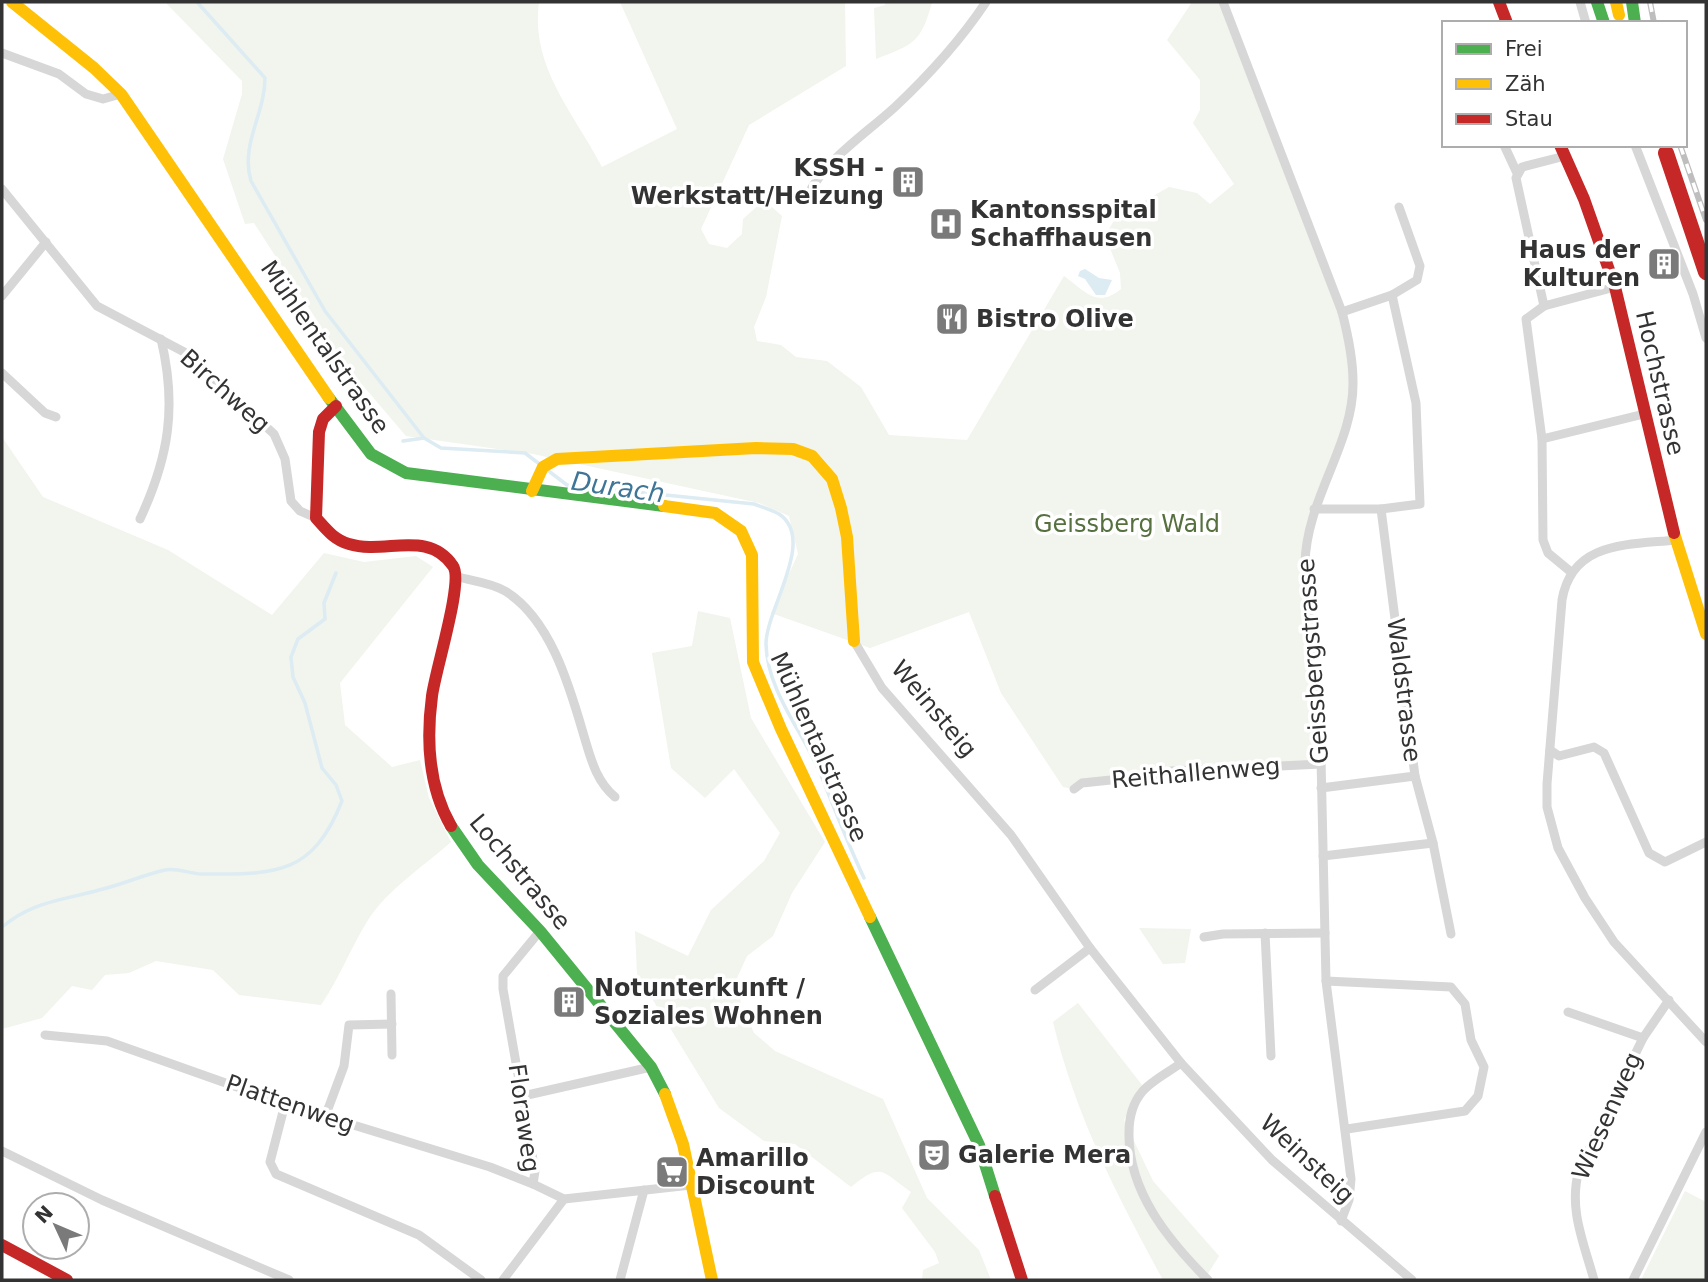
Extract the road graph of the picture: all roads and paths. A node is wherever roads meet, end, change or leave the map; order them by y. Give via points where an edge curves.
1 (12, 2) edge
2 (986, 2) edge
3 (1223, 2) edge
4 (1499, 2) edge
5 (1580, 2) edge
6 (1597, 2) edge
7 (1632, 2) edge
8 (1506, 21) edge
9 (1585, 21) edge
10 (1603, 21) edge
11 (1635, 21) edge
12 (2, 53) edge
13 (121, 94) junction
14 (1505, 147) edge
15 (1637, 147) edge
16 (1664, 148) edge
17 (1562, 151) edge
18 (1517, 173) junction
19 (2, 189) edge
20 (808, 194) dead end
21 (1399, 207) dead end
22 (46, 242) junction
23 (1706, 272) edge
24 (1615, 287) junction
25 (1392, 295) junction
26 (2, 296) edge
27 (1544, 306) junction
28 (1342, 312) junction
29 (1706, 338) edge
30 (161, 339) junction
31 (2, 373) edge
32 (336, 407) junction
33 (1644, 414) junction
34 (56, 418) dead end
35 (1542, 439) junction
36 (531, 491) junction
37 (1314, 509) junction
38 (1381, 509) junction
39 (140, 519) dead end
40 (316, 519) junction
41 (1676, 540) junction
42 (1571, 572) junction
43 (458, 577) junction
44 (1706, 634) edge
45 (854, 641) joint
46 (1550, 750) junction
47 (1321, 764) junction
48 (1415, 776) junction
49 (1074, 789) dead end
50 (1321, 789) junction
51 (615, 797) dead end
52 (1706, 842) edge
53 (1433, 843) junction
54 (1323, 856) junction
55 (540, 931) junction
56 (1265, 933) junction
57 (1325, 933) junction
58 (1451, 934) dead end
59 (1204, 937) dead end
60 (1090, 948) junction
61 (1326, 981) junction
62 (1035, 990) dead end
63 (391, 993) dead end
64 (1669, 1000) junction
65 (1569, 1012) dead end
66 (392, 1024) junction
67 (46, 1035) dead end
68 (1643, 1038) junction
69 (1706, 1042) edge
70 (392, 1055) dead end
71 (1271, 1056) dead end
72 (1181, 1063) junction
73 (651, 1067) junction
74 (523, 1096) junction
75 (285, 1104) junction
76 (326, 1117) junction
77 (1347, 1129) junction
78 (1705, 1138) edge
79 (2, 1151) edge
80 (533, 1184) junction
81 (691, 1185) junction
82 (644, 1190) junction
83 (564, 1199) junction
84 (1341, 1221) junction
85 (2, 1245) edge
86 (67, 1280) edge
87 (289, 1280) edge
88 (481, 1280) edge
89 (503, 1280) edge
90 (620, 1280) edge
91 (712, 1280) edge
92 (1022, 1280) edge
93 (1208, 1280) edge
94 (1412, 1280) edge
95 (1594, 1280) edge
96 (1633, 1280) edge

1 - 13 main road, Mühlentalstrasse
2 - 20 street via 943,59 832,160
3 - 28 street, Geissbergstrasse
4 - 8 main road
5 - 9 street
6 - 10 main road
7 - 11 main road
12 - 13 street via 59,74 86,94 103,99
13 - 32 main road, Mühlentalstrasse
14 - 18 street
15 - 29 street
16 - 23 main road, bridge
17 - 18 street
17 - 24 main road, Hochstrasse
18 - 27 street
19 - 22 street, Birchweg
21 - 25 street via 1420,266 1417,281
22 - 26 street
22 - 30 street, Birchweg via 97,306
24 - 27 street
24 - 33 main road, Hochstrasse
25 - 28 street
25 - 38 street via 1416,402 1420,504
27 - 35 street via 1526,319
28 - 37 street, Geissbergstrasse via 1353,384 1346,423
30 - 39 street, Birchweg via 169,438 160,477
30 - 40 street, Birchweg via 186,353 274,433 285,460 291,501 300,512
31 - 34 street
32 - 36 main road, Mühlentalstrasse via 366,447 396,469
32 - 40 main road via 323,419 319,432
33 - 35 street
33 - 41 main road, Hochstrasse
35 - 42 street via 1544,540 1548,553
36 - 45 main road, Weinsteig via 543,467 756,448 793,449 812,456 832,479 841,508
36 - 92 main road, Mühlentalstrasse via 715,513 741,531 752,555 753,662 979,1145
37 - 38 street
37 - 47 street, Geissbergstrasse via 1305,564
38 - 48 street, Waldstrasse
40 - 43 main road via 329,535 354,547 428,545 443,553
41 - 42 street via 1607,548
41 - 44 main road, Hochstrasse
42 - 46 street via 1562,600
43 - 51 street via 504,590 548,639 565,673 591,761 603,788
43 - 55 main road, Lochstrasse via 430,706 434,782 440,804 461,842
45 - 60 street, Weinsteig via 882,688 1011,835
46 - 52 street via 1559,756 1594,747 1604,754 1649,853 1665,862
46 - 64 street via 1547,807 1561,856 1614,942
47 - 49 street, Reithallenweg via 1171,771 1082,783
47 - 50 street, Geissbergstrasse
48 - 50 street, Waldstrasse
48 - 53 street
50 - 54 street, Geissbergstrasse
53 - 54 street
53 - 58 street
54 - 57 street, Geissbergstrasse
55 - 73 main road, Lochstrasse
55 - 74 street, Floraweg via 503,976
56 - 57 street
56 - 59 street
56 - 71 street
57 - 61 street, Geissbergstrasse
60 - 62 street
60 - 72 street, Weinsteig
61 - 77 street, Geissbergstrasse
61 - 77 street via 1451,987 1465,1004 1471,1040 1484,1067 1478,1096 1465,1111
63 - 66 street
64 - 68 street, Wiesenweg
64 - 69 street
65 - 68 street
66 - 70 street
66 - 76 street via 349,1025 344,1066
67 - 75 street, Plattenweg via 107,1041
68 - 95 street, Wiesenweg via 1574,1187 1573,1209
72 - 84 street, Weinsteig via 1272,1160
72 - 93 street via 1142,1093 1129,1116 1129,1153 1136,1183 1180,1252
73 - 74 street
73 - 81 main road, Lochstrasse via 681,1130
74 - 80 street, Floraweg
75 - 76 street, Plattenweg
75 - 88 street via 270,1162 276,1174 419,1235
76 - 80 street, Plattenweg
77 - 84 street, Geissbergstrasse via 1350,1192
78 - 96 street
79 - 87 street via 102,1200
80 - 83 street, Floraweg
81 - 82 street
81 - 91 main road, Lochstrasse
82 - 83 street
82 - 90 street
83 - 89 street, Floraweg
84 - 94 street, Weinsteig
85 - 86 main road

